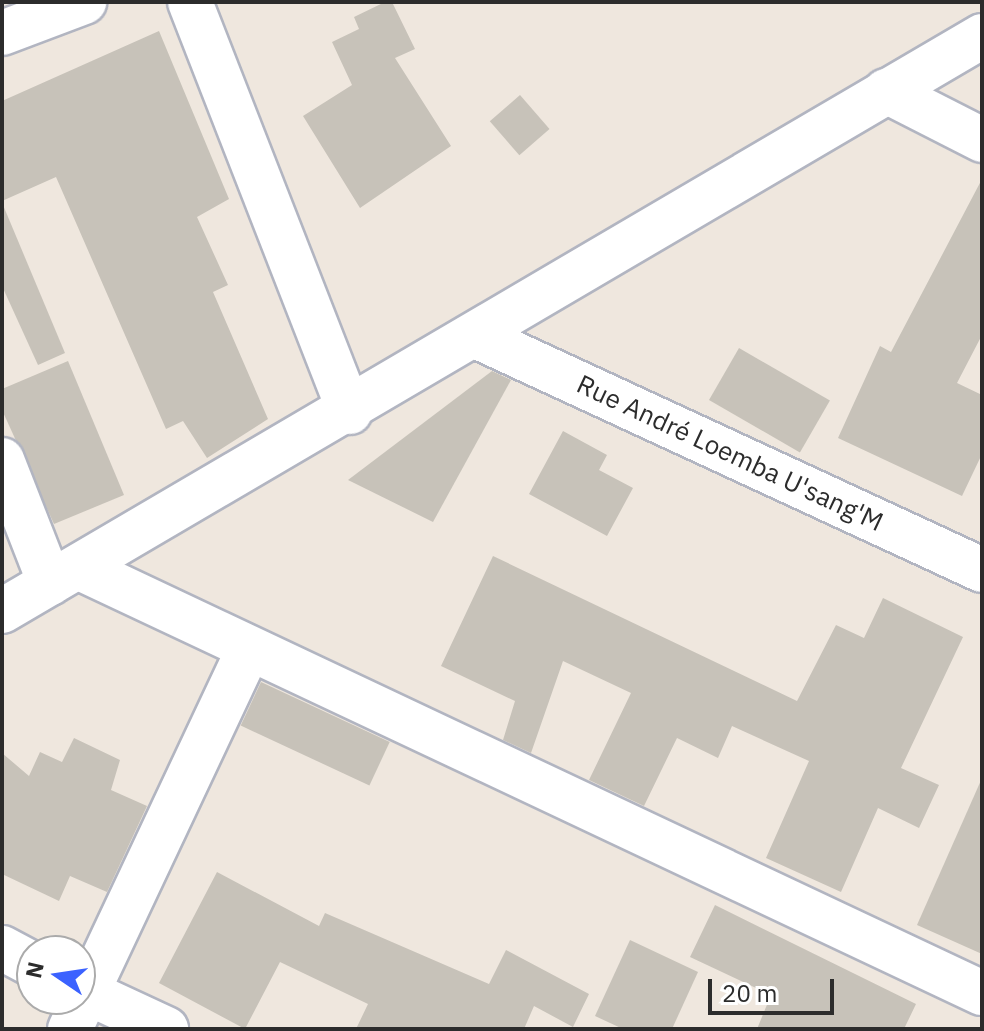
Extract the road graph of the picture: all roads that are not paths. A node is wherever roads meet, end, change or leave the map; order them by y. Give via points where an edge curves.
1 (84, 2) edge
2 (190, 2) edge
3 (2, 33) edge
4 (982, 36) edge
5 (886, 91) junction
6 (982, 140) edge
7 (478, 337) junction
8 (350, 412) junction
9 (2, 460) edge
10 (982, 570) edge
11 (65, 576) junction
12 (2, 611) edge
13 (248, 650) junction
14 (96, 967) edge
15 (982, 993) edge
16 (96, 1008) edge
17 (166, 1029) edge

1 - 3 street
2 - 8 street
4 - 5 street
5 - 6 street
5 - 7 street
7 - 8 street
7 - 10 street, Rue André Loemba U'sang'M
8 - 11 street
9 - 11 street
11 - 12 street
11 - 13 street
13 - 14 street
13 - 15 street
16 - 17 street

